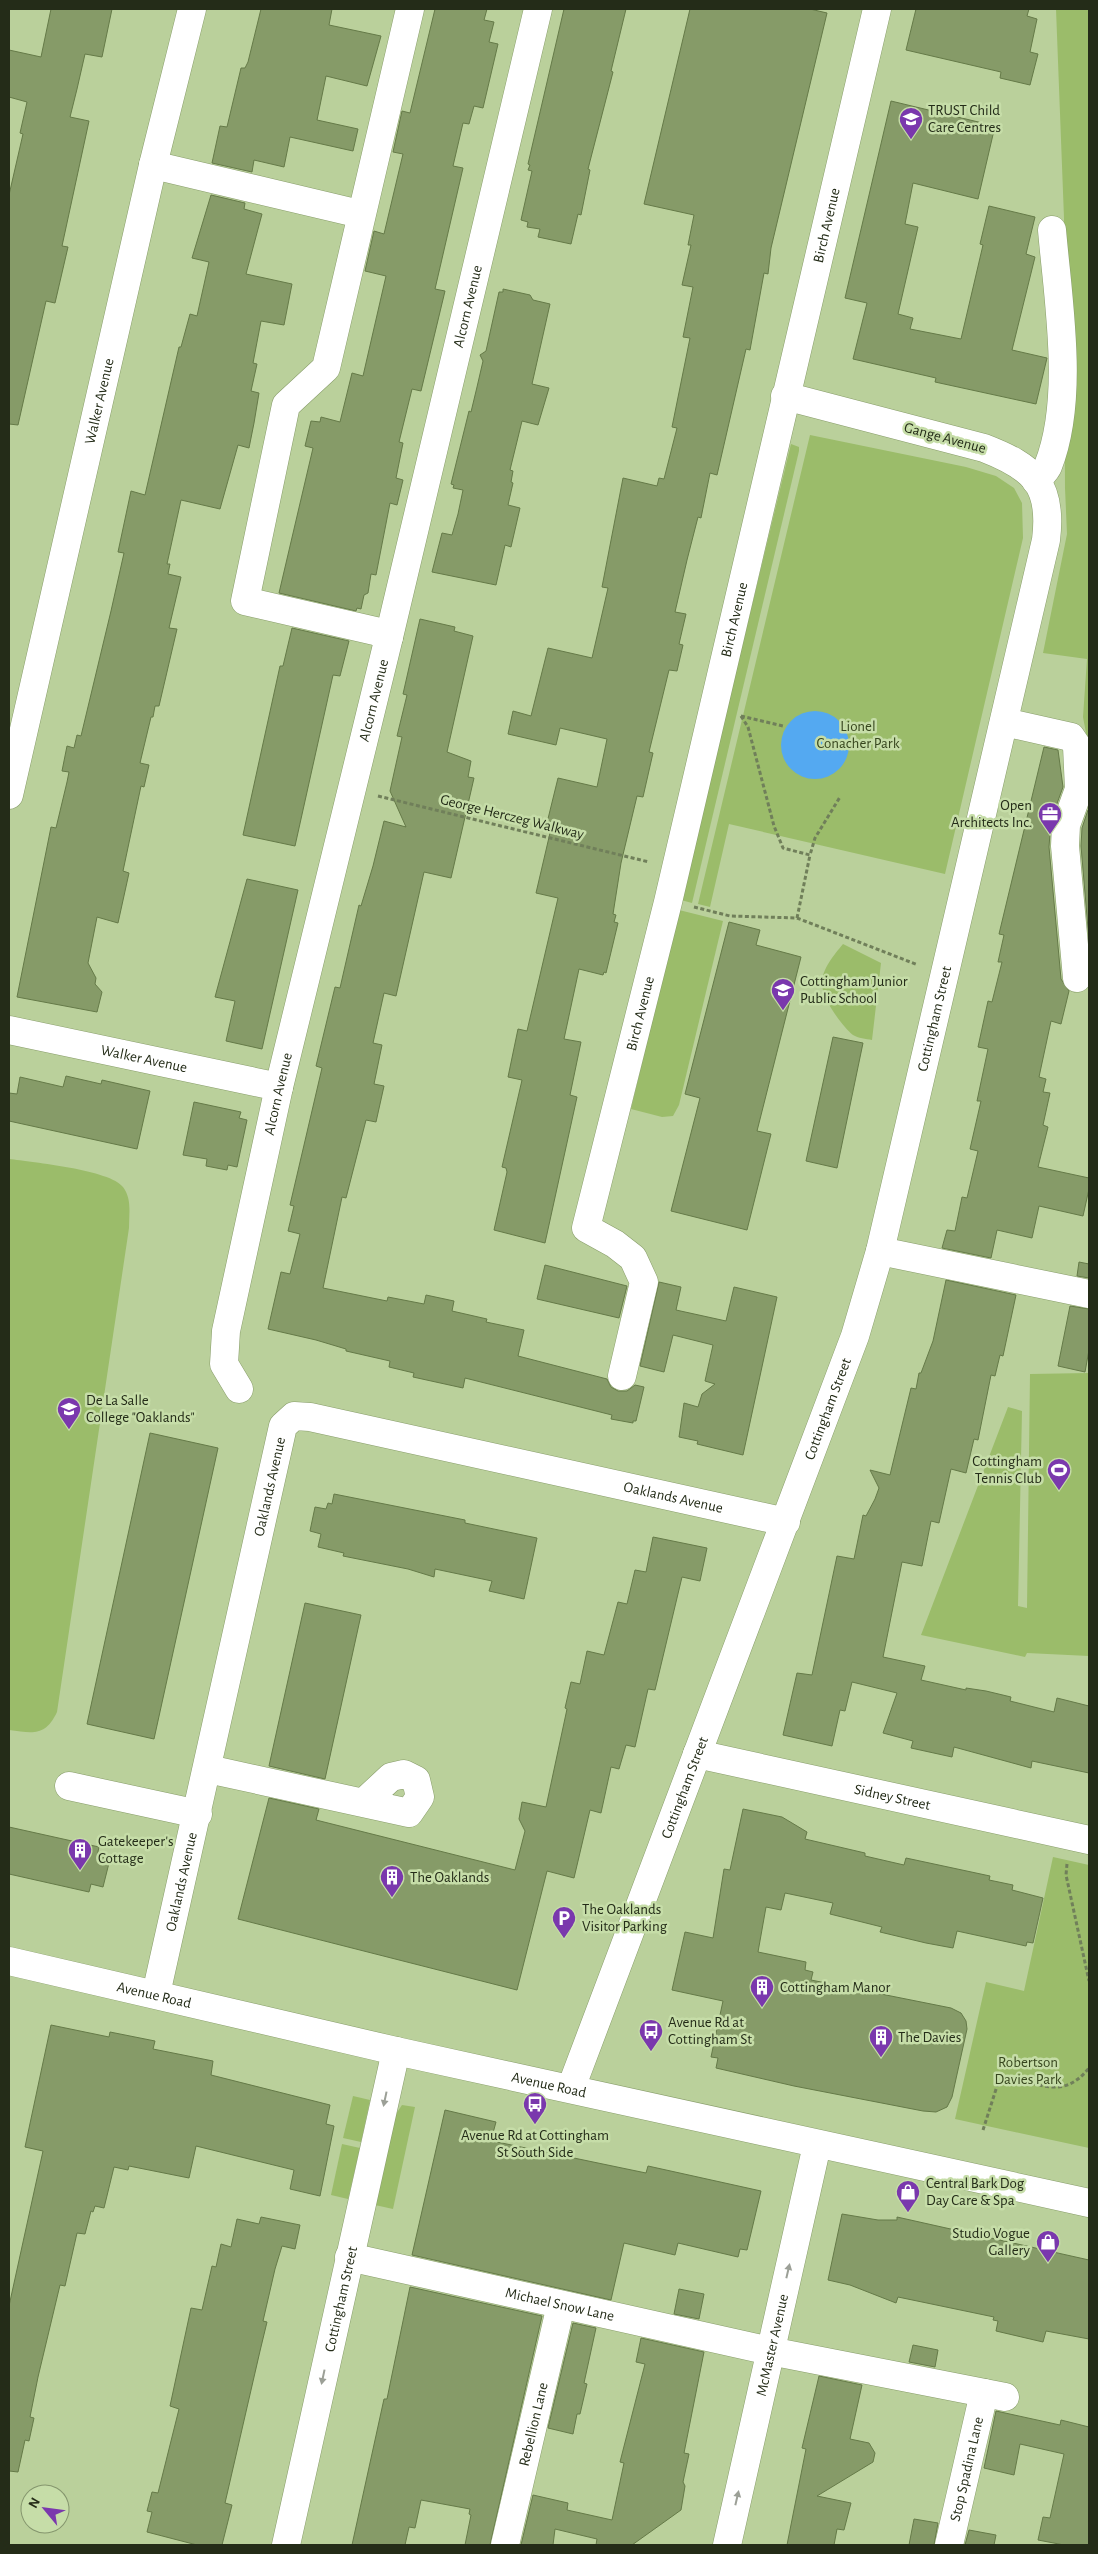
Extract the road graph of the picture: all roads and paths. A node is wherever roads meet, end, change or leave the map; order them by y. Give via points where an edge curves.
1 (192, 9) edge
2 (410, 9) edge
3 (538, 9) edge
4 (876, 9) edge
5 (153, 165) junction
6 (360, 214) junction
7 (1052, 230) dead end
8 (785, 396) junction
9 (1036, 481) junction
10 (1046, 540) joint
11 (389, 637) junction
12 (1005, 714) junction
13 (783, 726) dead end
14 (9, 795) edge
15 (375, 795) dead end
16 (840, 797) dead end
17 (810, 855) junction
18 (654, 863) dead end
19 (694, 907) dead end
20 (798, 918) junction
21 (926, 967) dead end
22 (1077, 978) dead end
23 (9, 1030) edge
24 (279, 1087) junction
25 (880, 1251) junction
26 (1089, 1294) edge
27 (622, 1376) dead end
28 (239, 1389) dead end
29 (786, 1522) junction
30 (697, 1754) junction
31 (208, 1769) junction
32 (69, 1786) dead end
33 (363, 1802) dead end
34 (198, 1814) junction
35 (1089, 1840) edge
36 (1068, 1857) dead end
37 (10, 1966) edge
38 (1089, 1981) edge
39 (156, 1994) junction
40 (396, 2051) junction
41 (1089, 2068) edge
42 (571, 2088) junction
43 (983, 2130) dead end
44 (817, 2145) junction
45 (1089, 2203) edge
46 (349, 2257) junction
47 (561, 2304) junction
48 (770, 2351) junction
49 (994, 2395) joint
50 (286, 2545) edge
51 (505, 2545) edge
52 (727, 2545) edge
53 (949, 2545) edge

1 - 5 street, Walker Avenue
2 - 6 street
3 - 11 street, Alcorn Avenue
4 - 8 street, Birch Avenue
5 - 6 street
5 - 14 street, Walker Avenue
6 - 11 street via 326,368 286,405 245,601
7 - 9 street via 1063,361 1059,419 1048,467
8 - 9 street, Gange Avenue via 984,448 1024,467
8 - 27 street, Birch Avenue via 668,902 586,1228 633,1258 644,1282
9 - 10 street, Gange Avenue via 1046,499
10 - 12 street, Cottingham Street
11 - 24 street, Alcorn Avenue
12 - 22 street via 1071,737 1077,746 1079,789 1066,825 1065,846
12 - 25 street, Cottingham Street
13 - 17 path via 741,716 748,727 774,826 783,848
15 - 18 path, George Herczeg Walkway
16 - 17 path via 815,838
17 - 20 path
19 - 20 path via 730,916
20 - 21 path
23 - 24 street, Walker Avenue
24 - 28 street, Alcorn Avenue via 226,1331 224,1364
25 - 26 street
25 - 29 street, Cottingham Street via 855,1336
29 - 30 street, Cottingham Street
29 - 31 street, Oaklands Avenue via 294,1416 284,1426
30 - 35 street, Sidney Street
30 - 42 street, Cottingham Street
31 - 33 street
31 - 34 street, Oaklands Avenue
32 - 34 street
34 - 39 street, Oaklands Avenue
36 - 38 path via 1066,1875
37 - 39 street, Avenue Road
39 - 40 street, Avenue Road
40 - 42 street, Avenue Road
40 -> 46 street, Cottingham Street
41 - 43 path via 1067,2085 1052,2088 1008,2080 998,2083
42 - 44 street, Avenue Road
44 - 45 street, Avenue Road
48 -> 44 street, McMaster Avenue
46 - 47 street, Michael Snow Lane
46 -> 50 street, Cottingham Street
47 - 48 street, Michael Snow Lane
47 - 51 street, Rebellion Lane
48 - 49 street, Michael Snow Lane
52 -> 48 street, McMaster Avenue
49 - 53 street, Stop Spadina Lane

